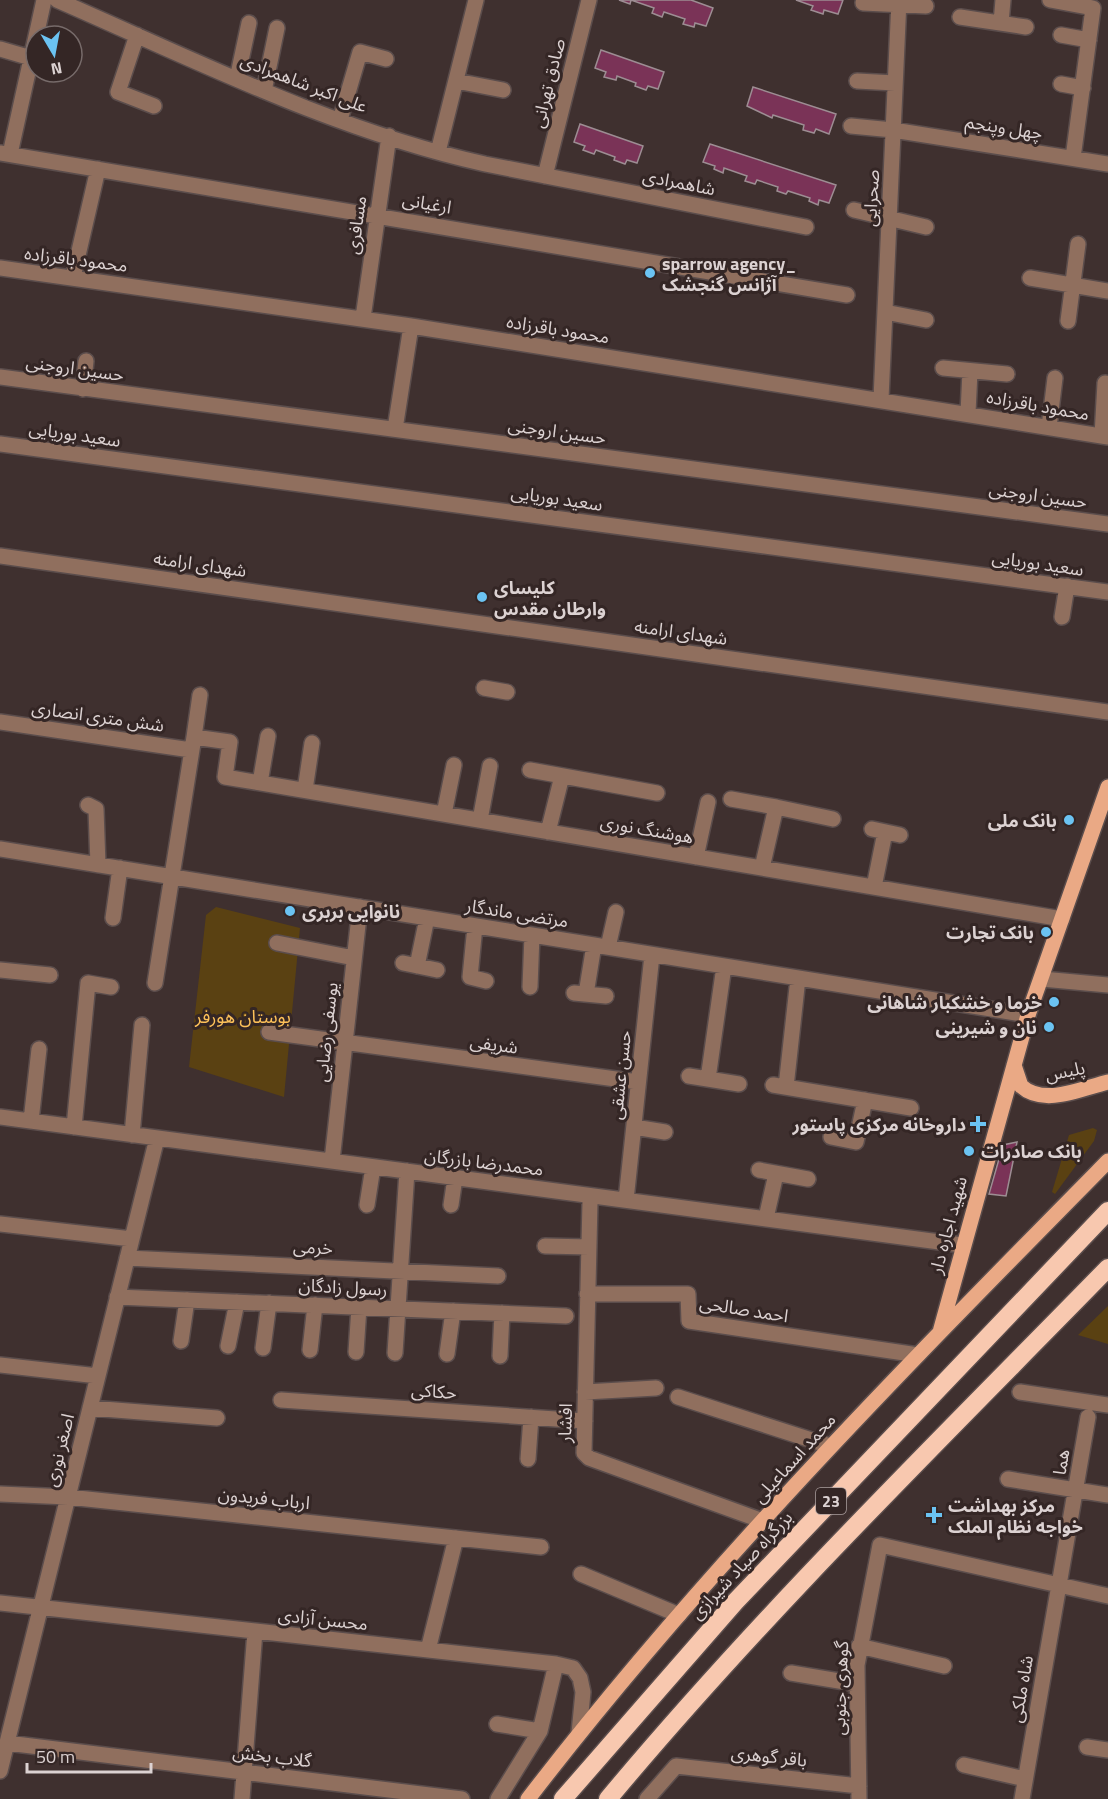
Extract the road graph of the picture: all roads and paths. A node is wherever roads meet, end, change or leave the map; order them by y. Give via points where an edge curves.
1 (44, 0) edge
2 (57, 0) edge
3 (589, 0) edge
4 (1003, 0) edge
5 (1050, 0) edge
6 (472, 1) edge
7 (899, 2) edge
8 (863, 3) dead end
9 (926, 6) dead end
10 (960, 17) dead end
11 (249, 23) dead end
12 (1001, 23) junction
13 (39, 24) edge
14 (1026, 27) dead end
15 (277, 28) dead end
16 (137, 35) junction
17 (1061, 35) dead end
18 (1089, 40) junction
19 (0, 49) edge
20 (24, 56) edge
21 (386, 59) dead end
22 (237, 79) junction
23 (456, 81) junction
24 (857, 81) dead end
25 (895, 83) junction
26 (24, 84) edge
27 (1061, 84) dead end
28 (1083, 88) junction
29 (503, 90) dead end
30 (264, 91) junction
31 (154, 106) dead end
32 (340, 120) junction
33 (851, 126) dead end
34 (893, 130) junction
35 (389, 136) junction
36 (438, 152) junction
37 (5, 153) edge
38 (1073, 158) junction
39 (1108, 164) edge
40 (98, 169) junction
41 (545, 176) junction
42 (854, 210) dead end
43 (376, 214) junction
44 (889, 219) junction
45 (806, 227) dead end
46 (926, 227) dead end
47 (1078, 244) dead end
48 (0, 268) edge
49 (73, 277) junction
50 (1030, 278) dead end
51 (1072, 285) junction
52 (1108, 291) edge
53 (847, 295) dead end
54 (885, 312) junction
55 (363, 318) junction
56 (926, 320) dead end
57 (1068, 321) dead end
58 (411, 326) junction
59 (86, 361) dead end
60 (944, 368) dead end
61 (970, 371) junction
62 (1007, 374) dead end
63 (0, 377) edge
64 (1055, 378) dead end
65 (1105, 383) dead end
66 (83, 389) junction
67 (881, 399) junction
68 (968, 413) junction
69 (1049, 427) junction
70 (395, 429) junction
71 (1105, 436) edge
72 (0, 444) edge
73 (1108, 524) edge
74 (0, 556) edge
75 (1067, 586) junction
76 (1108, 592) edge
77 (1062, 617) dead end
78 (484, 688) dead end
79 (507, 692) dead end
80 (200, 695) dead end
81 (1108, 712) edge
82 (0, 722) edge
83 (268, 736) dead end
84 (193, 743) junction
85 (312, 743) dead end
86 (454, 765) dead end
87 (490, 766) dead end
88 (530, 770) dead end
89 (562, 776) junction
90 (225, 777) joint
91 (260, 783) junction
92 (1108, 787) edge
93 (305, 790) junction
94 (657, 793) dead end
95 (731, 799) dead end
96 (708, 802) dead end
97 (88, 805) dead end
98 (776, 807) junction
99 (444, 814) junction
100 (833, 819) dead end
101 (480, 820) junction
102 (548, 832) junction
103 (886, 832) dead end
104 (0, 849) edge
105 (696, 857) junction
106 (98, 865) junction
107 (120, 868) junction
108 (762, 868) junction
109 (172, 876) junction
110 (874, 887) junction
111 (360, 907) junction
112 (616, 912) dead end
113 (111, 918) dead end
114 (427, 918) junction
115 (1062, 919) junction
116 (475, 926) junction
117 (532, 935) junction
118 (277, 943) dead end
119 (601, 946) junction
120 (652, 955) junction
121 (354, 958) junction
122 (723, 966) junction
123 (0, 970) edge
124 (437, 970) dead end
125 (50, 975) dead end
126 (798, 978) junction
127 (1042, 979) junction
128 (486, 981) dead end
129 (155, 983) dead end
130 (1108, 985) edge
131 (111, 987) dead end
132 (530, 987) dead end
133 (606, 996) dead end
134 (1028, 1015) junction
135 (142, 1025) dead end
136 (269, 1032) dead end
137 (345, 1043) junction
138 (39, 1050) dead end
139 (1014, 1063) junction
140 (689, 1076) dead end
141 (708, 1079) junction
142 (638, 1082) junction
143 (1108, 1082) edge
144 (740, 1084) dead end
145 (865, 1100) junction
146 (911, 1108) dead end
147 (0, 1117) edge
148 (31, 1121) junction
149 (74, 1127) junction
150 (634, 1127) junction
151 (665, 1132) dead end
152 (132, 1135) junction
153 (831, 1137) dead end
154 (157, 1138) junction
155 (332, 1161) junction
156 (1108, 1161) edge
157 (373, 1167) junction
158 (759, 1170) dead end
159 (407, 1171) junction
160 (776, 1174) junction
161 (455, 1178) junction
162 (808, 1179) dead end
163 (626, 1200) junction
164 (590, 1202) dead end
165 (367, 1205) dead end
166 (451, 1205) dead end
167 (1108, 1211) edge
168 (766, 1218) junction
169 (0, 1224) edge
170 (132, 1239) junction
171 (962, 1245) junction
172 (545, 1246) dead end
173 (589, 1247) junction
174 (127, 1258) junction
175 (1108, 1268) edge
176 (400, 1271) junction
177 (498, 1276) dead end
178 (588, 1294) junction
179 (117, 1297) junction
180 (187, 1300) junction
181 (237, 1302) junction
182 (270, 1303) junction
183 (315, 1305) junction
184 (359, 1307) junction
185 (396, 1310) junction
186 (453, 1311) junction
187 (502, 1313) junction
188 (566, 1316) dead end
189 (940, 1332) junction
190 (181, 1341) dead end
191 (228, 1346) dead end
192 (263, 1347) dead end
193 (310, 1350) dead end
194 (356, 1352) dead end
195 (395, 1353) dead end
196 (447, 1354) dead end
197 (918, 1355) junction
198 (500, 1356) dead end
199 (0, 1365) edge
200 (98, 1376) junction
201 (656, 1388) dead end
202 (585, 1392) junction
203 (1020, 1392) dead end
204 (678, 1397) dead end
205 (281, 1400) dead end
206 (1108, 1405) edge
207 (90, 1408) junction
208 (531, 1417) junction
209 (1088, 1417) dead end
210 (217, 1418) dead end
211 (585, 1421) junction
212 (830, 1446) junction
213 (528, 1459) dead end
214 (1008, 1479) dead end
215 (1076, 1489) junction
216 (0, 1494) edge
217 (1108, 1495) edge
218 (68, 1497) junction
219 (763, 1521) junction
220 (456, 1538) junction
221 (541, 1547) dead end
222 (581, 1574) dead end
223 (1059, 1585) junction
224 (1108, 1596) edge
225 (0, 1603) edge
226 (40, 1608) junction
227 (679, 1615) junction
228 (255, 1631) junction
229 (859, 1646) junction
230 (428, 1650) junction
231 (556, 1664) junction
232 (944, 1666) dead end
233 (791, 1673) dead end
234 (856, 1684) junction
235 (7, 1714) edge
236 (497, 1724) dead end
237 (540, 1731) junction
238 (579, 1733) junction
239 (7, 1743) junction
240 (1088, 1747) dead end
241 (1108, 1750) edge
242 (964, 1765) dead end
243 (0, 1771) edge
244 (244, 1772) junction
245 (1025, 1779) junction
246 (859, 1792) edge
247 (242, 1799) edge
248 (462, 1799) edge
249 (498, 1799) edge
250 (528, 1799) edge
251 (563, 1799) edge
252 (608, 1799) edge
253 (647, 1799) edge
254 (1022, 1799) edge

1 - 13 street
2 - 16 street, علی اکبر شاهمرادی
3 - 41 street, صادق تهرانی
4 - 12 street
5 - 18 street via 1093,9
6 - 23 street
7 - 8 street
7 - 9 street
7 - 25 street, صحرایی
10 - 12 street
11 - 22 street
12 - 14 street
15 - 30 street
16 - 22 street, علی اکبر شاهمرادی
16 - 31 street via 118,92
17 - 18 street
18 - 28 street
19 - 20 street
21 - 32 street via 360,52
22 - 30 street, علی اکبر شاهمرادی
23 - 29 street
23 - 36 street
24 - 25 street
25 - 34 street, صحرایی
26 - 37 street
27 - 28 street
28 - 38 street
30 - 32 street, علی اکبر شاهمرادی
32 - 35 street, علی اکبر شاهمرادی
33 - 34 street, چهل وپنجم
34 - 38 street, چهل وپنجم
34 - 44 street, صحرایی
35 - 36 street, علی اکبر شاهمرادی
35 - 43 street, مسافری
36 - 41 street, علی اکبر شاهمرادی
37 - 40 street, ارغیانی
38 - 39 street, چهل وپنجم
40 - 43 street, ارغیانی
40 - 49 street
41 - 45 street, شاهمرادی
42 - 44 street
43 - 53 street, ارغیانی
43 - 55 street, مسافری
44 - 46 street
44 - 54 street, صحرایی
47 - 51 street
48 - 49 street, محمود باقرزاده
49 - 55 street, محمود باقرزاده
50 - 51 street
51 - 52 street
51 - 57 street
54 - 56 street
54 - 67 street, صحرایی
55 - 58 street, محمود باقرزاده
58 - 67 street, محمود باقرزاده
58 - 70 street
59 - 66 street
60 - 61 street
61 - 62 street
61 - 68 street
63 - 66 street, حسین اروجنی
64 - 69 street
65 - 71 street
66 - 70 street, حسین اروجنی
67 - 68 street, محمود باقرزاده
68 - 69 street, محمود باقرزاده
69 - 71 street, محمود باقرزاده
70 - 73 street, حسین اروجنی
72 - 75 street, سعید بوریایی
74 - 81 street, شهدای ارامنه
75 - 76 street, سعید بوریایی
75 - 77 street
78 - 79 street
80 - 84 street
82 - 84 street, شش متری انصاری
83 - 91 street
84 - 90 street, شش متری انصاری via 230,742
84 - 109 street
85 - 93 street
86 - 99 street
87 - 101 street
88 - 89 street
89 - 94 street
89 - 102 street
90 - 91 street, هوشنگ نوری
91 - 93 street, هوشنگ نوری
92 - 115 main road, شهید اجاره دار
93 - 99 street, هوشنگ نوری
95 - 98 street
96 - 105 street
97 - 106 street via 96,809
98 - 100 street
98 - 108 street
99 - 101 street, هوشنگ نوری
101 - 102 street, هوشنگ نوری
102 - 105 street, هوشنگ نوری
103 - 110 street
104 - 106 street, مرتضی ماندگار
105 - 108 street, هوشنگ نوری
106 - 107 street, مرتضی ماندگار
107 - 109 street, مرتضی ماندگار
107 - 113 street
108 - 110 street, هوشنگ نوری
109 - 111 street, مرتضی ماندگار
109 - 129 street
110 - 115 street, هوشنگ نوری
111 - 114 street, مرتضی ماندگار
111 - 121 street, یوسفی رضایی
112 - 119 street
114 - 116 street, مرتضی ماندگار
114 - 124 street via 410,964
115 - 127 main road, شهید اجاره دار
116 - 117 street, مرتضی ماندگار
116 - 128 street via 470,977
117 - 119 street, مرتضی ماندگار
117 - 132 street
118 - 121 street
119 - 120 street, مرتضی ماندگار
119 - 133 street via 580,993
120 - 122 street, مرتضی ماندگار
120 - 142 street, حسن عشقی
121 - 137 street, یوسفی رضایی
122 - 126 street, مرتضی ماندگار
122 - 141 street
123 - 125 street
126 - 134 street, مرتضی ماندگار
126 - 145 street via 779,1086
127 - 130 street
127 - 134 main road, شهید اجاره دار
131 - 149 street via 88,983
134 - 139 main road, شهید اجاره دار
135 - 152 street
136 - 137 street, شریفی
137 - 142 street, شریفی
137 - 155 street, یوسفی رضایی
138 - 148 street
139 - 143 main road, پلیس via 1021,1086 1038,1095 1055,1095
139 - 171 main road, شهید اجاره دار
140 - 141 street
141 - 144 street
142 - 150 street, حسن عشقی
145 - 146 street
145 - 153 street via 856,1142
147 - 148 street, محمدرضا بازرگان
148 - 149 street, محمدرضا بازرگان
149 - 152 street, محمدرضا بازرگان
150 - 151 street
150 - 163 street, حسن عشقی
152 - 154 street, محمدرضا بازرگان
154 - 155 street, محمدرضا بازرگان
154 - 170 street, اصغر نوری
155 - 157 street, محمدرضا بازرگان
156 - 189 main road, محمد اسماعیلی
157 - 159 street, محمدرضا بازرگان
157 - 165 street
158 - 160 street
159 - 161 street, محمدرضا بازرگان
159 - 176 street
160 - 162 street
160 - 168 street
161 - 163 street, محمدرضا بازرگان
161 - 166 street
163 - 168 street, محمدرضا بازرگان
164 - 173 street, افشار
167 - 251 highway, بزرگراه صیاد شیرازی / 23 via 735,1602
168 - 171 street, محمدرضا بازرگان
169 - 170 street
170 - 174 street, اصغر نوری
171 - 189 main road, شهید اجاره دار
172 - 173 street
173 - 178 street, افشار
174 - 176 street, خرمی
174 - 179 street, اصغر نوری
175 - 252 highway, 23 via 761,1624
176 - 177 street, خرمی
176 - 185 street
178 - 197 street, احمد صالحی via 688,1294 688,1322
178 - 202 street, افشار
179 - 180 street, رسول زادگان
179 - 200 street, اصغر نوری
180 - 181 street, رسول زادگان
180 - 190 street
181 - 182 street, رسول زادگان
181 - 191 street
182 - 183 street, رسول زادگان
182 - 192 street
183 - 184 street, رسول زادگان
183 - 193 street
184 - 185 street, رسول زادگان
184 - 194 street
185 - 186 street, رسول زادگان
185 - 195 street
186 - 187 street, رسول زادگان
186 - 196 street
187 - 188 street, رسول زادگان
187 - 198 street
189 - 197 main road, محمد اسماعیلی
197 - 212 main road, محمد اسماعیلی
199 - 200 street
200 - 207 street, اصغر نوری
201 - 202 street
202 - 211 street, افشار
203 - 206 street
204 - 212 street
205 - 208 street, حکاکی
207 - 210 street
207 - 218 street, اصغر نوری
208 - 211 street, حکاکی
208 - 213 street
209 - 215 street, هما
211 - 219 street, افشار via 584,1453 589,1458
212 - 219 main road, محمد اسماعیلی
214 - 215 street
215 - 217 street
215 - 223 street, هما
216 - 218 street, ارباب فریدون
218 - 220 street, ارباب فریدون
218 - 226 street, اصغر نوری
219 - 227 main road, محمد اسماعیلی
220 - 221 street, ارباب فریدون
220 - 230 street
222 - 227 street
223 - 224 street
223 - 229 street, گوهری جنوبی via 880,1545
223 - 245 street, شاه ملکی
225 - 226 street, محسن آزادی
226 - 228 street, محسن آزادی
226 - 235 street, اصغر نوری
227 - 238 main road, محمد اسماعیلی
228 - 230 street, محسن آزادی
228 - 244 street
229 - 232 street
229 - 234 street, گوهری جنوبی
230 - 231 street, محسن آزادی
231 - 237 street
231 - 238 street, محسن آزادی via 573,1668 582,1684
233 - 234 street
234 - 246 street, گوهری جنوبی
235 - 239 street, اصغر نوری
236 - 237 street
237 - 249 street
238 - 250 main road, محمد اسماعیلی
239 - 243 street, اصغر نوری
239 - 244 street, گلاب بخش
240 - 241 street
242 - 245 street
244 - 247 street
244 - 248 street, گلاب بخش
245 - 254 street, شاه ملکی
246 - 253 street, باقر گوهری via 676,1766

